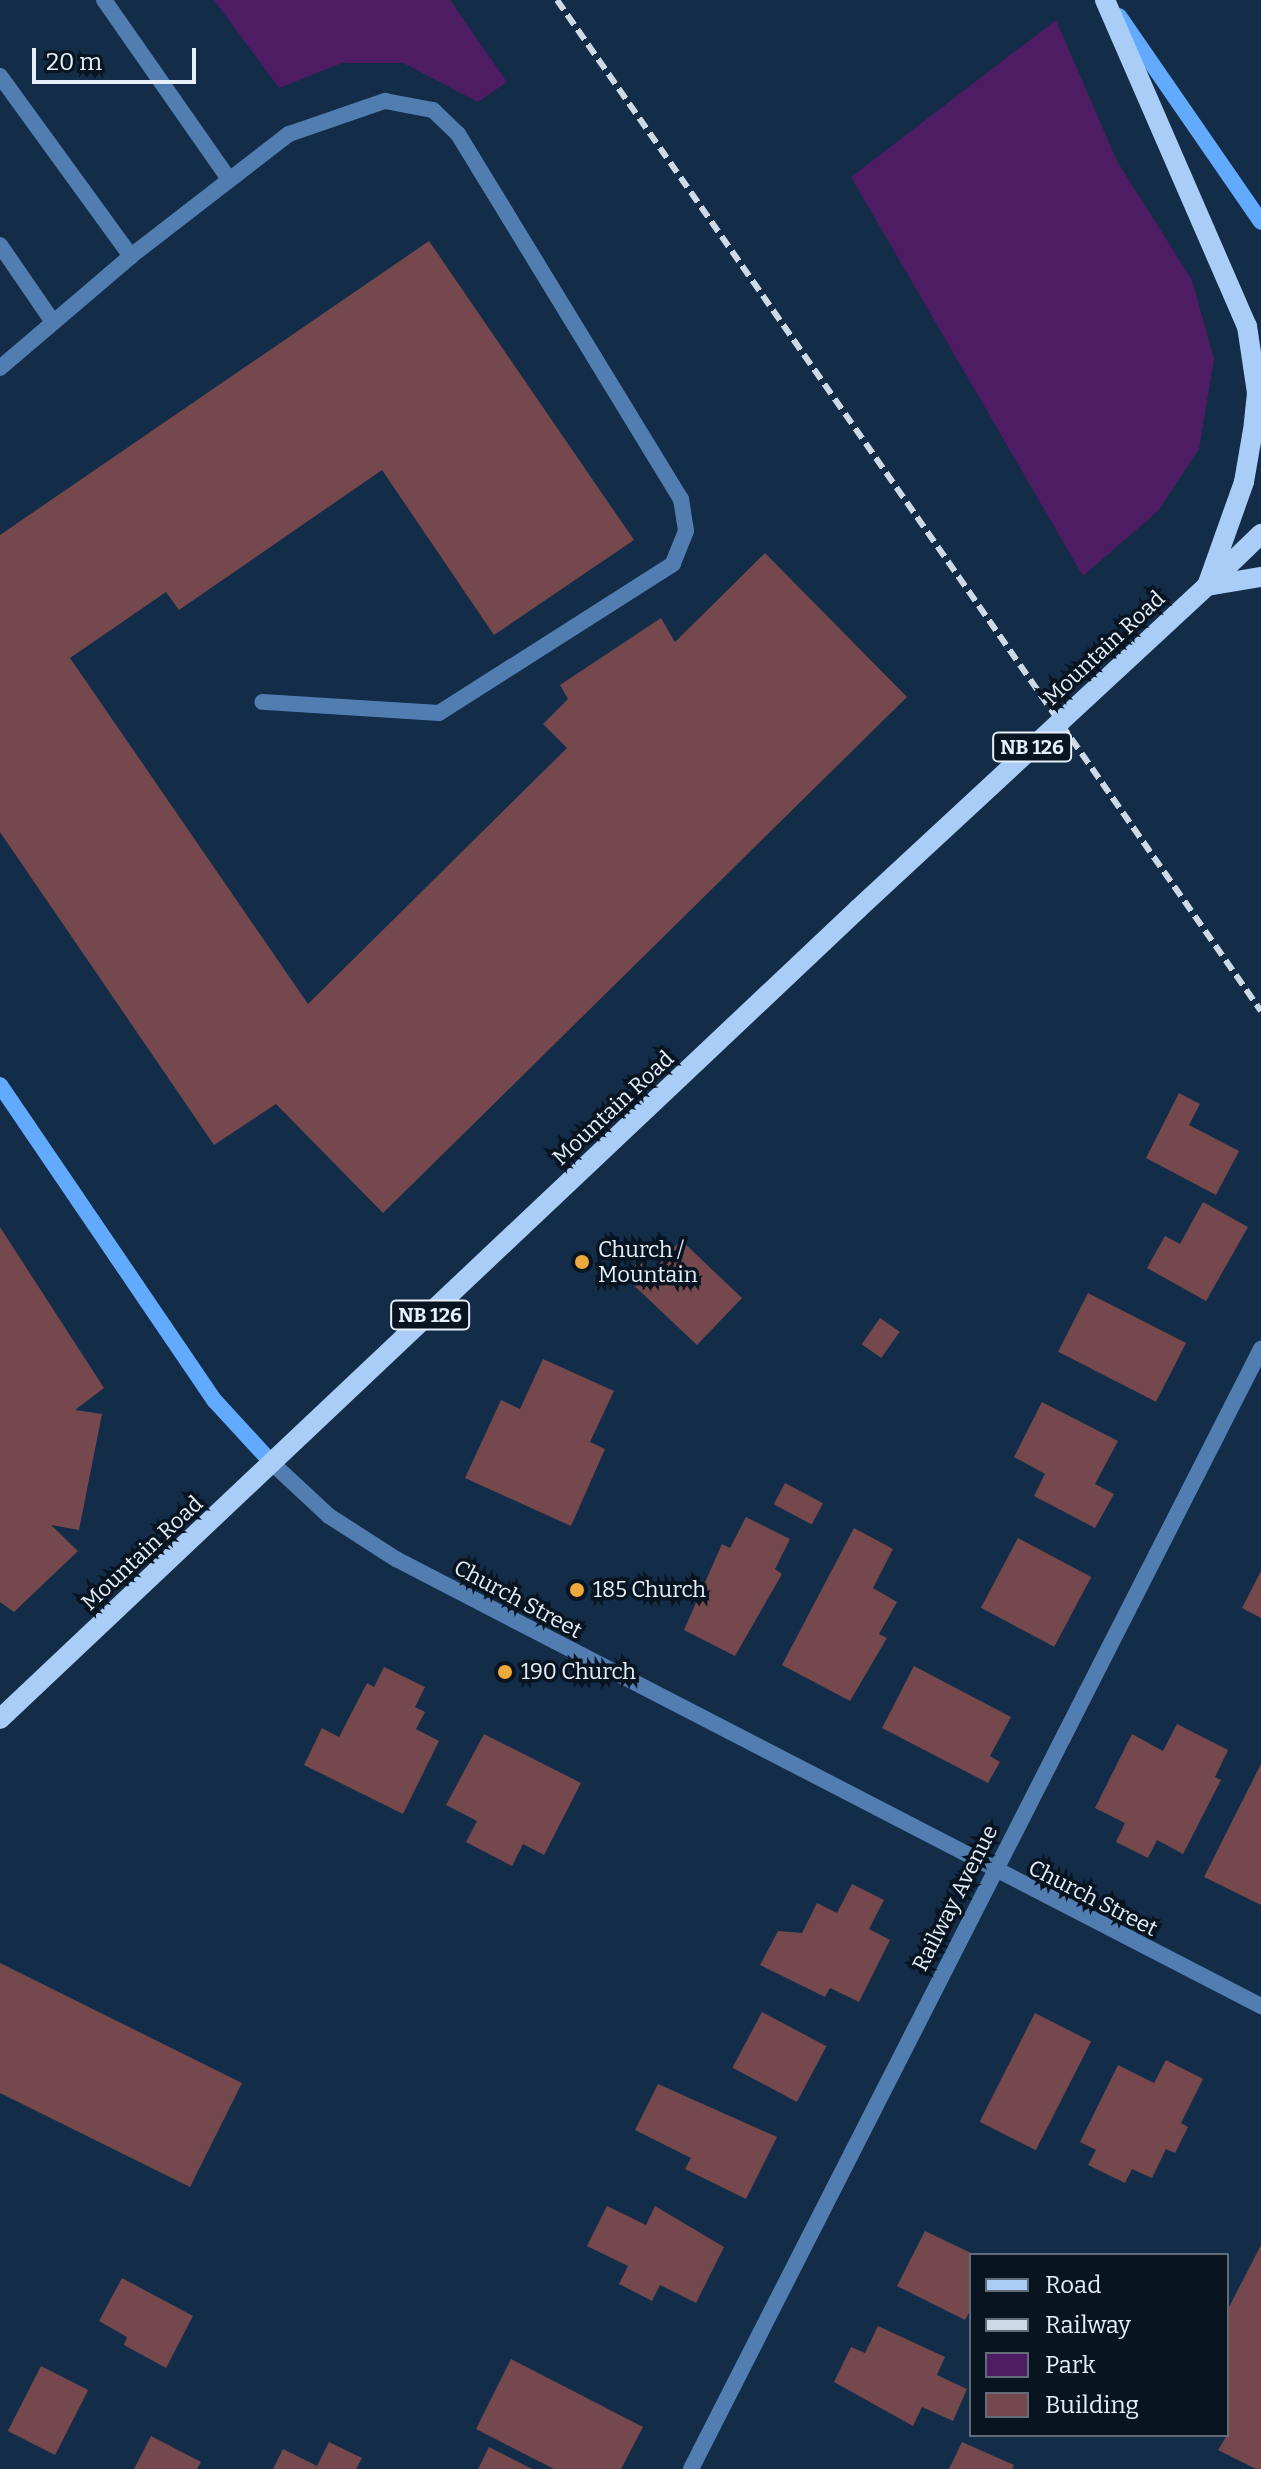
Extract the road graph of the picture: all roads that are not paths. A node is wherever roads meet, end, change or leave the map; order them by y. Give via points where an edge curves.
1 (104, 0) edge
2 (1106, 0) edge
3 (0, 76) edge
4 (229, 179) junction
5 (1261, 222) edge
6 (0, 245) edge
7 (131, 256) junction
8 (53, 322) junction
9 (0, 368) edge
10 (1261, 534) edge
11 (1261, 577) edge
12 (1207, 586) junction
13 (262, 702) dead end
14 (0, 1085) edge
15 (1261, 1349) edge
16 (272, 1463) junction
17 (0, 1719) edge
18 (993, 1872) junction
19 (1261, 2006) edge
20 (691, 2469) edge

1 - 4 street
2 - 5 street
2 - 12 main road via 1247,326 1257,393 1254,424 1244,482
3 - 7 street
4 - 7 street
4 - 13 street via 289,134 338,115 385,101 433,110 458,134 681,499 686,531 673,564 439,713
6 - 8 street
7 - 8 street
8 - 9 street
10 - 12 main road, Mountain Road / NB 126
11 - 12 main road
12 - 16 main road, Mountain Road / NB 126, bridge
14 - 16 street, Church Street via 215,1401
15 - 18 street, Railway Avenue
16 - 17 main road, Mountain Road / NB 126
16 - 18 street, Church Street via 329,1516 396,1559
18 - 19 street, Church Street
18 - 20 street, Railway Avenue

